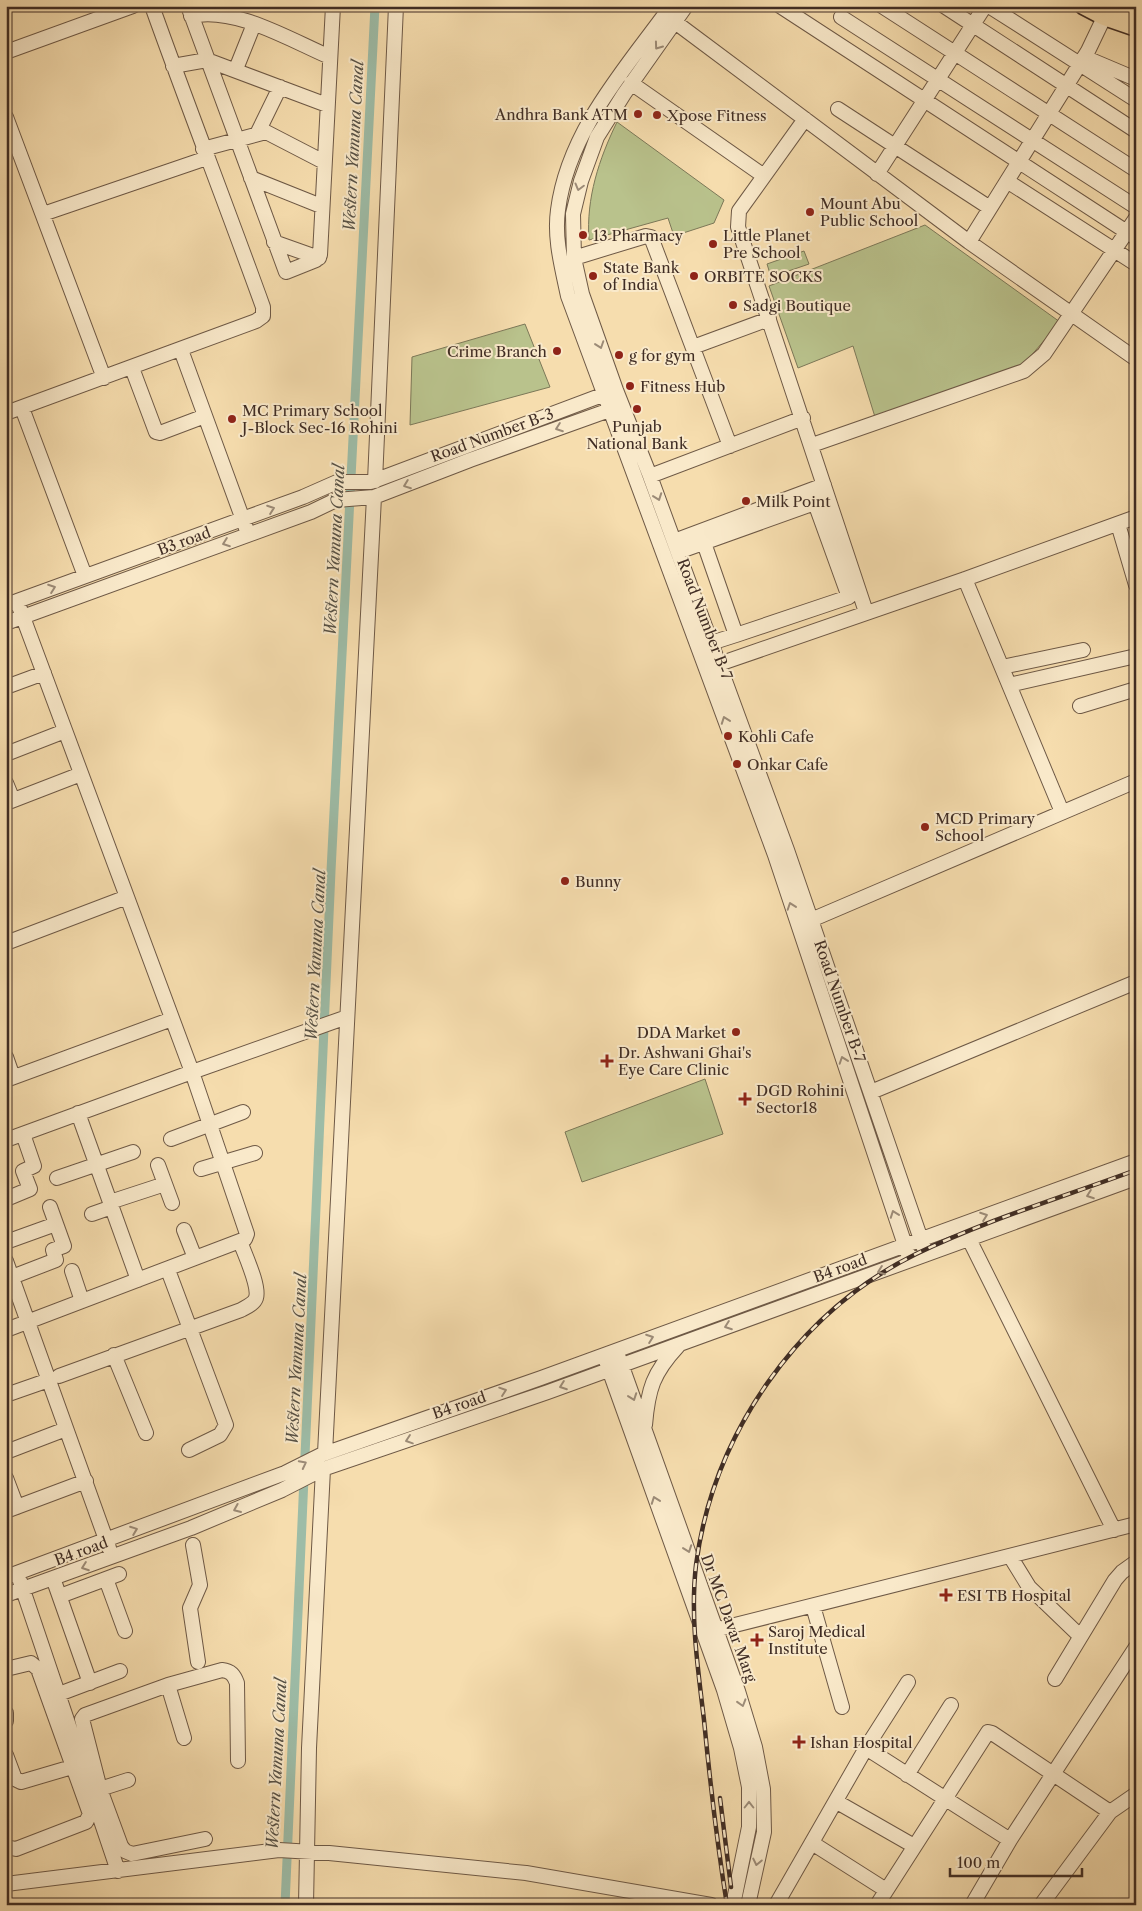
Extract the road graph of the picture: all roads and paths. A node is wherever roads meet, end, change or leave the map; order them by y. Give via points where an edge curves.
1 (133, 6) edge
2 (152, 6) edge
3 (332, 6) edge
4 (396, 6) edge
5 (671, 6) edge
6 (686, 6) edge
7 (780, 6) edge
8 (882, 6) edge
9 (944, 6) edge
10 (985, 6) edge
11 (989, 6) edge
12 (1083, 6) edge
13 (1108, 10) edge
14 (190, 11) edge
15 (242, 13) edge
16 (1136, 16) edge
17 (841, 17) dead end
18 (675, 22) junction
19 (254, 24) junction
20 (974, 25) junction
21 (1136, 28) edge
22 (6, 52) edge
23 (956, 54) junction
24 (330, 56) junction
25 (207, 60) junction
26 (1082, 60) junction
27 (173, 66) junction
28 (236, 69) junction
29 (1136, 79) edge
30 (939, 80) junction
31 (632, 83) junction
32 (1066, 86) junction
33 (280, 87) junction
34 (1136, 100) edge
35 (925, 102) junction
36 (327, 105) junction
37 (838, 109) dead end
38 (1049, 113) junction
39 (6, 117) edge
40 (805, 119) junction
41 (1136, 131) edge
42 (258, 132) junction
43 (236, 139) junction
44 (1033, 140) junction
45 (896, 146) junction
46 (205, 153) junction
47 (324, 162) junction
48 (1018, 162) junction
49 (1136, 170) edge
50 (877, 174) junction
51 (764, 176) junction
52 (251, 178) junction
53 (1007, 181) junction
54 (321, 206) junction
55 (1136, 207) edge
56 (990, 208) junction
57 (43, 214) junction
58 (1136, 218) edge
59 (1131, 235) edge
60 (274, 242) junction
61 (968, 242) junction
62 (1115, 251) junction
63 (319, 258) junction
64 (574, 258) junction
65 (1136, 264) edge
66 (1072, 313) junction
67 (769, 319) junction
68 (693, 347) junction
69 (181, 350) junction
70 (1136, 359) edge
71 (132, 368) junction
72 (104, 378) junction
73 (610, 393) junction
74 (22, 408) junction
75 (616, 408) junction
76 (6, 413) edge
77 (205, 416) junction
78 (803, 418) junction
79 (812, 445) junction
80 (730, 446) junction
81 (650, 476) junction
82 (373, 481) junction
83 (827, 491) junction
84 (371, 498) junction
85 (815, 503) junction
86 (1136, 517) edge
87 (242, 519) junction
88 (1118, 524) junction
89 (248, 535) junction
90 (704, 543) junction
91 (676, 546) junction
92 (85, 576) junction
93 (966, 579) junction
94 (1136, 585) edge
95 (12, 603) edge
96 (866, 612) junction
97 (793, 614) junction
98 (23, 617) junction
99 (6, 623) edge
100 (736, 635) junction
101 (799, 635) junction
102 (711, 643) junction
103 (1084, 650) dead end
104 (1136, 656) edge
105 (704, 662) junction
106 (719, 664) junction
107 (1002, 667) junction
108 (44, 673) junction
109 (1009, 685) junction
110 (6, 687) edge
111 (1136, 689) edge
112 (1080, 706) dead end
113 (65, 731) junction
114 (6, 754) edge
115 (81, 774) junction
116 (1136, 781) edge
117 (6, 783) edge
118 (9, 801) edge
119 (1062, 812) junction
120 (781, 852) junction
121 (127, 897) junction
122 (811, 920) junction
123 (6, 943) edge
124 (1136, 982) edge
125 (172, 1019) junction
126 (343, 1019) junction
127 (6, 1058) edge
128 (192, 1072) junction
129 (10, 1078) edge
130 (871, 1092) junction
131 (243, 1112) dead end
132 (78, 1114) junction
133 (210, 1124) junction
134 (23, 1134) junction
135 (171, 1139) dead end
136 (6, 1140) edge
137 (133, 1152) dead end
138 (255, 1153) dead end
139 (1136, 1160) edge
140 (223, 1162) junction
141 (97, 1165) junction
142 (158, 1165) dead end
143 (200, 1169) dead end
144 (57, 1178) dead end
145 (1136, 1178) edge
146 (165, 1184) junction
147 (6, 1199) edge
148 (172, 1203) dead end
149 (111, 1205) junction
150 (50, 1207) dead end
151 (92, 1214) dead end
152 (56, 1224) junction
153 (962, 1224) junction
154 (184, 1230) dead end
155 (922, 1239) junction
156 (968, 1239) junction
157 (240, 1241) junction
158 (6, 1242) edge
159 (906, 1245) junction
160 (926, 1254) junction
161 (195, 1258) junction
162 (910, 1260) junction
163 (6, 1262) edge
164 (168, 1270) junction
165 (72, 1271) dead end
166 (12, 1277) junction
167 (138, 1280) junction
168 (780, 1291) junction
169 (82, 1301) junction
170 (785, 1306) junction
171 (28, 1322) junction
172 (190, 1327) junction
173 (6, 1330) edge
174 (680, 1344) junction
175 (611, 1353) junction
176 (114, 1355) junction
177 (615, 1368) junction
178 (54, 1378) junction
179 (6, 1395) edge
180 (66, 1429) junction
181 (644, 1429) junction
182 (146, 1433) dead end
183 (189, 1450) dead end
184 (6, 1452) edge
185 (323, 1454) junction
186 (320, 1471) junction
187 (6, 1478) edge
188 (86, 1481) junction
189 (12, 1509) edge
190 (1136, 1524) edge
191 (1114, 1530) junction
192 (107, 1540) junction
193 (193, 1545) dead end
194 (1010, 1556) junction
195 (113, 1557) junction
196 (1136, 1562) edge
197 (12, 1575) edge
198 (53, 1578) junction
199 (23, 1589) junction
200 (6, 1596) edge
201 (60, 1596) junction
202 (813, 1606) junction
203 (710, 1631) junction
204 (125, 1632) dead end
205 (1080, 1636) junction
206 (1136, 1647) edge
207 (43, 1649) junction
208 (198, 1662) dead end
209 (6, 1663) edge
210 (6, 1669) edge
211 (120, 1672) dead end
212 (1055, 1679) dead end
213 (908, 1682) dead end
214 (90, 1683) junction
215 (168, 1685) junction
216 (58, 1694) junction
217 (951, 1705) dead end
218 (842, 1707) dead end
219 (6, 1713) edge
220 (6, 1721) edge
221 (184, 1738) dead end
222 (866, 1748) junction
223 (6, 1755) edge
224 (79, 1760) junction
225 (238, 1761) dead end
226 (1053, 1774) junction
227 (907, 1775) junction
228 (128, 1780) dead end
229 (100, 1789) junction
230 (1136, 1794) edge
231 (944, 1799) junction
232 (837, 1802) junction
233 (1110, 1812) junction
234 (205, 1839) dead end
235 (1010, 1840) junction
236 (812, 1843) junction
237 (914, 1846) junction
238 (6, 1847) edge
239 (312, 1852) junction
240 (118, 1871) junction
241 (7, 1883) edge
242 (886, 1890) junction
243 (306, 1905) edge
244 (711, 1905) edge
245 (733, 1905) edge
246 (748, 1905) edge
247 (776, 1905) edge
248 (877, 1905) edge
249 (972, 1905) edge
250 (1041, 1905) edge

1 - 22 street
2 - 27 street
3 - 24 street
4 - 82 street
5 - 73 street, Road Number B-7 via 584,130 566,173 558,211 558,249 568,296
6 - 18 street, Road Number B-7
7 - 35 street
8 - 23 street
9 - 20 street
10 - 20 street
11 - 26 street
12 - 13 main road
13 - 16 main road
13 - 21 main road
13 - 26 street
14 - 15 street
14 - 25 street
15 - 19 street
17 - 30 street
18 -> 31 street, Road Number B-7
18 - 40 street
19 - 24 street
19 - 28 street
20 - 23 street
20 - 32 street
23 - 30 street
23 - 38 street
24 - 36 street
25 - 27 street
25 - 28 street
25 - 43 street
26 - 29 street
26 - 32 street
26 - 34 street
27 - 46 street
28 - 33 street
30 - 35 street
30 - 44 street
31 - 51 street
31 -> 64 street, Road Number B-7 via 597,137 581,181 573,214
32 - 38 street
32 - 41 street
33 - 36 street
33 - 42 street
35 - 45 street
35 - 48 street
36 - 47 street
37 - 45 street
38 - 44 street
38 - 49 street
39 - 57 street
40 - 50 street
40 - 51 street
42 - 43 street
42 - 47 street via 272,134
43 - 46 street
43 - 52 street
44 - 48 street
44 - 55 street
45 - 50 street
45 - 56 street
46 - 57 street
46 - 69 street via 264,312 256,321
47 - 54 street
48 - 53 street
48 - 59 street
50 - 61 street
51 - 67 street via 737,218
52 - 54 street
52 - 60 street
53 - 56 street
53 - 62 street
54 - 63 street
56 - 61 street
57 - 72 street
58 - 59 street
59 - 62 street
60 - 63 street
60 - 63 street via 286,272
61 - 66 street
62 - 65 street
62 - 66 street
64 - 68 street via 651,237
64 -> 73 street, Road Number B-7
66 - 70 street
66 - 79 street via 1044,354 1024,371
67 - 68 street
67 - 78 street
68 - 80 street
69 - 71 street
69 - 77 street
71 - 72 street
71 - 77 street via 156,432
72 - 74 street
73 - 75 street, Road Number B-7
73 - 82 street
74 - 76 street
74 - 92 street
75 - 81 street, Road Number B-7
75 -> 84 street, Road Number B-3
75 - 105 street, Road Number B-7
77 - 87 street
78 - 79 street
78 - 80 street
79 - 83 street
80 - 81 street
81 -> 91 street, Road Number B-7
87 -> 82 street, B3 road via 337,482
83 - 85 street
83 - 91 street
83 - 96 street
84 - 89 street, B3 road via 336,500
84 - 126 street
85 - 90 street
85 - 97 street via 849,597
86 - 88 street
87 - 89 street
87 - 92 street, B3 road
88 - 93 street
88 - 94 street
89 -> 98 street, B3 road
90 - 91 street
90 - 100 street
91 - 102 street, Road Number B-7
95 -> 92 street, B3 road
93 - 96 street
93 - 107 street
95 - 98 street
96 - 101 street
97 - 100 street
97 - 101 street
98 - 99 street, B3 road
98 - 108 street
100 - 102 street
101 - 106 street
102 - 106 street, Road Number B-7
103 - 107 street
104 - 109 street
105 - 106 street
120 -> 105 street, Road Number B-7
106 - 120 street, Road Number B-7
107 - 109 street
108 - 110 street
108 - 113 street
109 - 119 street
111 - 112 street
113 - 114 street
113 - 115 street
115 - 118 street
115 - 121 street
116 - 119 street
117 - 118 street
119 - 122 street
120 - 122 street, Road Number B-7
159 -> 120 street, Road Number B-7 via 886,1193
121 - 123 street
121 - 125 street
122 - 130 street, Road Number B-7
124 - 130 street
125 - 128 street
125 - 129 street
126 - 128 street
126 - 185 street
127 - 129 street
128 - 132 street
128 - 133 street
130 - 155 street, Road Number B-7
131 - 133 street
132 - 134 street
132 - 141 street
133 - 135 street
133 - 140 street
134 - 136 street
134 - 147 street via 34,1166 23,1171 30,1189
137 - 141 street
138 - 140 street
153 -> 139 street, B4 road
140 - 143 street
140 - 157 street via 247,1234
141 - 144 street
141 - 149 street
142 - 146 street
145 -> 156 street, B4 road
146 - 148 street
146 - 149 street
149 - 151 street
149 - 167 street
150 - 152 street
152 - 158 street
152 - 166 street via 64,1246 53,1250 56,1260
153 - 155 street, B4 road
153 - 156 street
154 - 161 street
155 - 159 street, B4 road
155 - 160 street, Road Number B-7
156 - 160 street, B4 road
156 - 191 street
157 - 161 street
157 - 172 street via 256,1297 241,1310
159 - 162 street, Road Number B-7
159 - 168 street, B4 road
160 - 162 street, B4 road
161 - 164 street
162 -> 170 street, B4 road
163 - 166 street
164 - 167 street
164 - 172 street
165 - 169 street
166 - 171 street
167 - 169 street
168 - 170 street
175 -> 168 street, B4 road
169 - 171 street
170 -> 174 street, B4 road
171 - 173 street
171 - 178 street
172 - 176 street
172 - 183 street via 226,1425 220,1435
174 - 177 street, B4 road
174 - 181 street via 652,1381
175 - 177 street, Dr MC Davar Marg
185 -> 175 street, B4 road
176 - 178 street
176 - 182 street
177 -> 181 street, Dr MC Davar Marg
177 -> 186 street, B4 road
203 -> 177 street
178 - 179 street
178 - 180 street
180 - 184 street
180 - 188 street
181 -> 203 street, Dr MC Davar Marg
192 -> 185 street, B4 road via 285,1473
186 -> 195 street, B4 road via 191,1528
186 - 239 street via 309,1748
187 - 189 street
188 - 189 street
188 - 192 street
190 - 191 street
191 - 194 street
192 - 195 street
192 - 197 street, B4 road
193 - 208 street via 200,1585 190,1608
194 - 202 street
194 - 205 street via 1029,1587
195 -> 198 street, B4 road
196 - 205 street via 1115,1580
197 - 199 street
198 - 199 street, B4 road
198 - 201 street
199 - 200 street, B4 road
199 - 207 street
201 - 204 street via 112,1577
201 - 214 street
202 - 203 street
202 - 218 street
245 -> 203 street via 750,1827 749,1787 742,1748
203 -> 246 street, Dr MC Davar Marg via 755,1747 763,1789 764,1832
205 - 212 street
206 - 226 street
207 - 209 street
207 - 216 street
210 - 224 street via 27,1663 38,1669
211 - 214 street
213 - 222 street
214 - 216 street
215 - 221 street
215 - 224 street via 83,1716
215 - 225 street via 222,1670 235,1676
216 - 224 street
217 - 227 street
219 - 220 street
222 - 227 street
222 - 232 street
223 - 224 street via 15,1779 21,1782
224 - 229 street
224 - 238 street via 90,1814 88,1820 16,1849
224 - 240 street
226 - 231 street via 988,1732
226 - 233 street
226 - 235 street
227 - 231 street
228 - 229 street
229 - 234 street via 125,1851 132,1854
230 - 233 street
231 - 235 street
231 - 237 street
232 - 236 street
232 - 237 street
233 - 250 street
235 - 249 street
236 - 242 street
236 - 247 street
237 - 242 street
239 - 240 street via 279,1850
239 - 243 street
239 - 244 street via 526,1873
240 - 241 street
242 - 248 street

